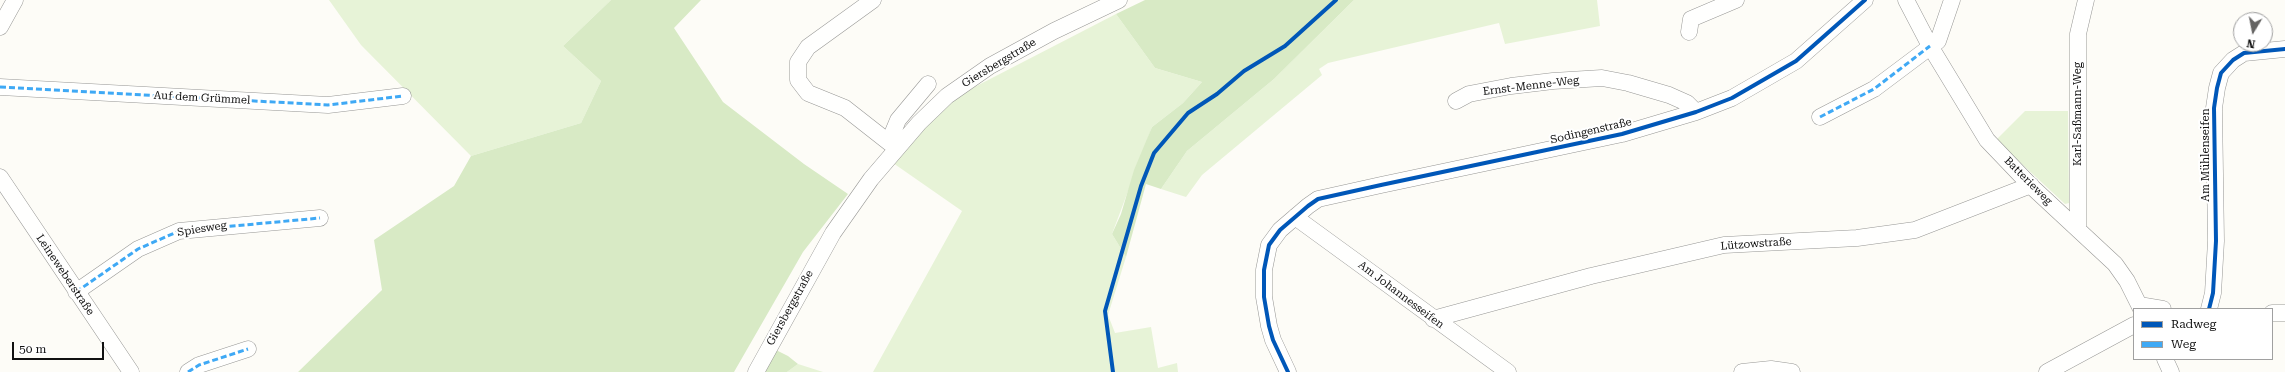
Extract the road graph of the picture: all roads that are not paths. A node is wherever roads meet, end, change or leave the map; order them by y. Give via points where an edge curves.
1 (15, 0) edge
2 (873, 0) edge
3 (1119, 0) edge
4 (1736, 0) edge
5 (1864, 0) edge
6 (1906, 0) edge
7 (1952, 0) edge
8 (2086, 0) edge
9 (0, 27) edge
10 (1689, 32) dead end
11 (1930, 46) junction
12 (2285, 49) edge
13 (928, 84) dead end
14 (0, 87) edge
15 (403, 96) dead end
16 (1456, 101) dead end
17 (1696, 112) junction
18 (1820, 117) dead end
19 (896, 148) junction
20 (0, 177) edge
21 (2031, 185) junction
22 (1295, 217) junction
23 (320, 218) dead end
24 (2078, 229) junction
25 (76, 292) junction
26 (2140, 307) edge
27 (2152, 308) edge
28 (2209, 308) edge
29 (2273, 313) edge
30 (2285, 313) edge
31 (1433, 319) junction
32 (2133, 326) edge
33 (248, 349) dead end
34 (131, 372) edge
35 (188, 372) edge
36 (756, 372) edge
37 (1288, 372) edge
38 (1508, 372) edge
39 (1742, 372) edge
40 (1792, 372) edge
41 (2047, 372) edge

1 - 9 street
2 - 19 street via 808,47 798,62 798,80 808,93 845,108
3 - 19 street, Giersbergstraße via 1054,31 990,66 947,96
4 - 10 street via 1691,19
5 - 17 street, Sodingenstraße via 1796,61 1732,98
6 - 11 street, Batterieweg
7 - 11 street via 1938,41
8 - 24 street, Karl-Saßmann-Weg via 2078,34
11 - 18 street via 1874,89
11 - 21 street, Batterieweg via 1987,140
12 - 28 street, Am Mühlenseifen via 2244,53 2221,73 2214,108 2215,263
13 - 19 street via 898,120 893,132
14 - 15 street, Auf dem Grümmel via 328,105
16 - 17 street, Ernst-Menne-Weg via 1469,94 1511,86 1602,78 1669,95 1687,103
17 - 22 street, Sodingenstraße via 1622,134 1318,199
19 - 36 street, Giersbergstraße via 833,233
20 - 25 street, Leineweberstraße
21 - 24 street, Batterieweg
21 - 31 street, Lützowstraße via 1915,230 1857,238 1724,246 1591,276
22 - 31 street, Am Johannesseifen
22 - 37 street, Sodingenstraße via 1280,230 1269,245 1264,270 1264,297 1269,326
23 - 25 street, Spiesweg via 179,231 138,249
24 - 26 street, Batterieweg via 2116,264
25 - 34 street, Leineweberstraße
26 - 27 street
29 - 30 street
31 - 38 street, Am Johannesseifen
32 - 41 street
33 - 35 street via 198,365
39 - 40 street via 1771,368

